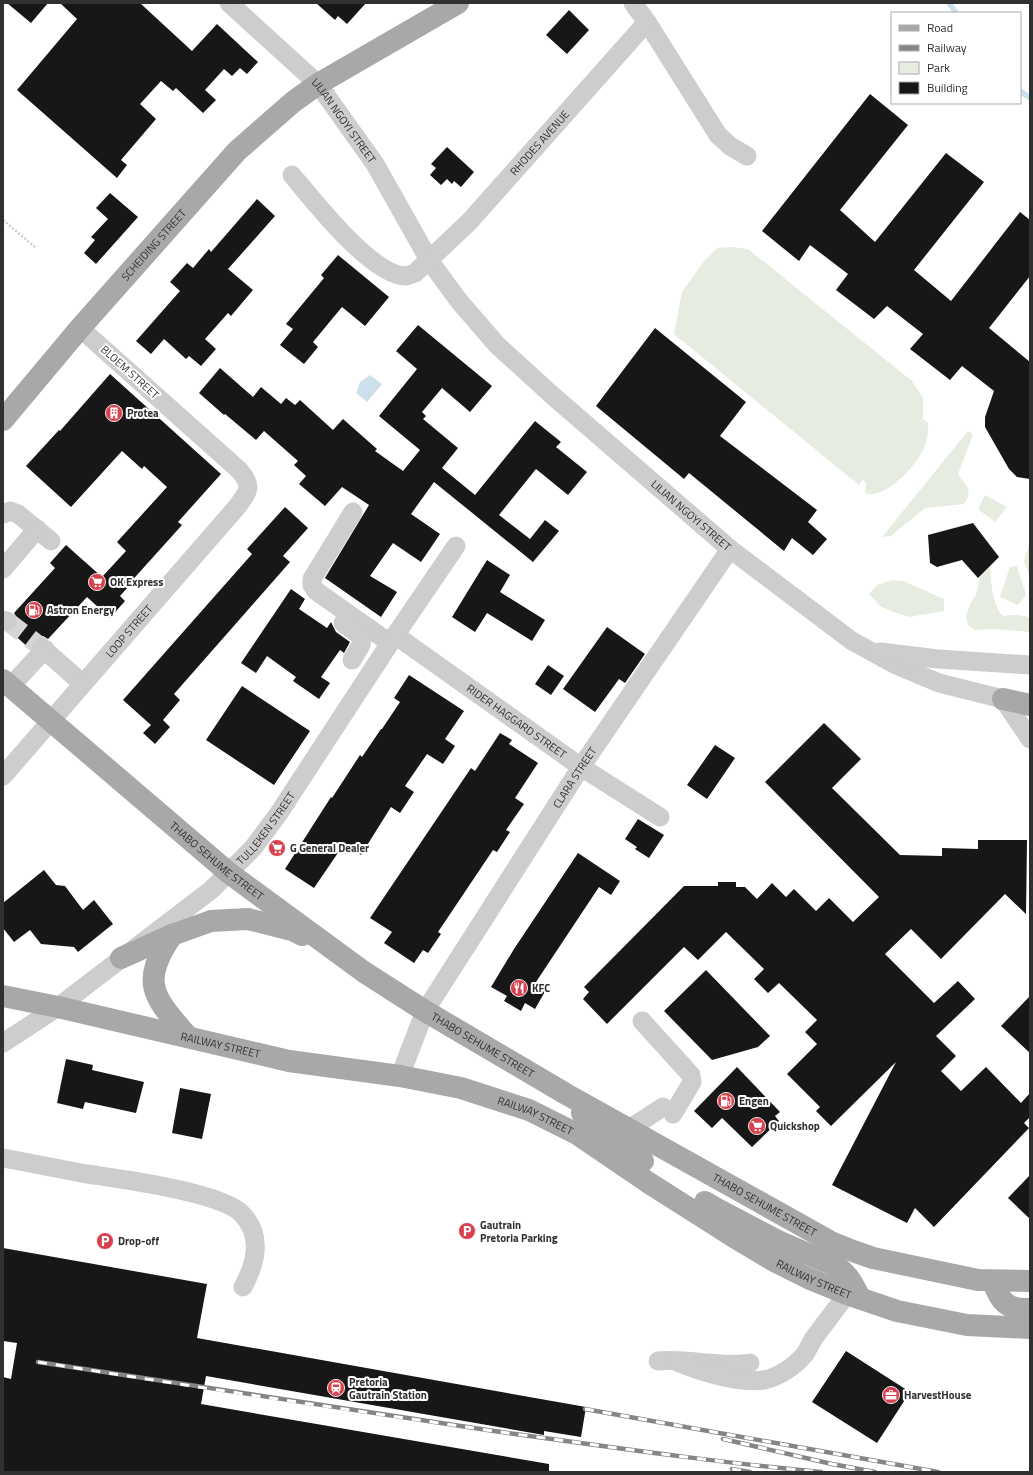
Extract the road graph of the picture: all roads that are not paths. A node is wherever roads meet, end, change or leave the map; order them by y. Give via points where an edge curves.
1 (229, 3) edge
2 (458, 3) edge
3 (633, 3) edge
4 (647, 22) junction
5 (318, 84) junction
6 (747, 156) dead end
7 (292, 175) dead end
8 (429, 260) junction
9 (80, 328) junction
10 (3, 420) edge
11 (248, 483) joint
12 (353, 512) dead end
13 (3, 514) edge
14 (36, 530) junction
15 (51, 541) dead end
16 (456, 546) dead end
17 (730, 549) junction
18 (3, 569) edge
19 (311, 601) dead end
20 (389, 645) junction
21 (869, 651) junction
22 (1030, 665) edge
23 (82, 683) junction
24 (7, 684) edge
25 (1002, 699) junction
26 (1030, 705) edge
27 (50, 720) junction
28 (1030, 739) edge
29 (581, 767) junction
30 (3, 776) edge
31 (660, 817) dead end
32 (229, 873) junction
33 (172, 935) junction
34 (121, 958) junction
35 (364, 972) junction
36 (3, 996) edge
37 (58, 1007) junction
38 (426, 1011) junction
39 (642, 1021) dead end
40 (188, 1037) junction
41 (3, 1043) edge
42 (400, 1076) junction
43 (577, 1100) junction
44 (629, 1129) junction
45 (3, 1158) edge
46 (993, 1281) junction
47 (1030, 1281) edge
48 (243, 1287) dead end
49 (854, 1296) junction
50 (1030, 1309) edge
51 (1030, 1328) edge
52 (750, 1363) dead end

1 - 5 street, LILIAN NGOYI STREET
2 - 5 main road, SCHEIDING STREET
3 - 4 street
4 - 6 street via 718,135
4 - 8 street, RHODES AVENUE via 469,222
5 - 8 street, LILIAN NGOYI STREET via 375,164
5 - 9 main road, SCHEIDING STREET via 293,102 238,151
7 - 8 street via 332,224 380,266 407,276
8 - 17 street, LILIAN NGOYI STREET via 459,301 497,345
9 - 10 main road, SCHEIDING STREET
9 - 11 street, BLOEM STREET via 239,470
11 - 23 street, LOOP STREET via 245,496 236,508
12 - 20 street via 312,579 312,585 316,591
13 - 14 street via 10,511 18,514
14 - 15 street
14 - 18 street
16 - 20 street, TULLEKEN STREET
17 - 21 street, LILIAN NGOYI STREET
17 - 29 street, CLARA STREET
19 - 20 street via 361,636 363,641 356,652
20 - 29 street, RIDER HAGGARD STREET
20 - 32 street, TULLEKEN STREET via 279,813 254,848
21 - 22 street
21 - 25 street, LILIAN NGOYI STREET via 939,683
23 - 24 street via 43,648
23 - 27 street, LOOP STREET
24 - 27 main road, THABO SEHUME STREET
25 - 26 main road
25 - 28 street
27 - 30 street, LOOP STREET
27 - 32 main road, THABO SEHUME STREET
29 - 31 street, RIDER HAGGARD STREET
29 - 38 street, CLARA STREET
32 - 34 street, TULLEKEN STREET via 211,890
32 - 35 main road, THABO SEHUME STREET
33 - 34 main road
33 - 35 main road via 211,921 248,919 292,930
33 - 40 main road via 161,951 155,968 156,996
34 - 37 street, TULLEKEN STREET
35 - 38 main road, THABO SEHUME STREET
36 - 37 main road, RAILWAY STREET
37 - 40 main road, RAILWAY STREET
37 - 41 street, TULLEKEN STREET
38 - 42 street, CLARA STREET
38 - 43 main road, THABO SEHUME STREET
39 - 44 street via 691,1076 692,1082 668,1111
40 - 42 main road, RAILWAY STREET via 289,1061
42 - 49 main road, RAILWAY STREET via 461,1088 529,1110 577,1134 649,1183 776,1262
43 - 44 main road, THABO SEHUME STREET
43 - 49 main road via 584,1115 658,1172 717,1209 778,1241 843,1270 849,1278
44 - 46 main road, THABO SEHUME STREET via 833,1243 873,1258
45 - 48 street via 195,1194 227,1204 242,1213 252,1226 256,1245 250,1274
46 - 47 main road, THABO SEHUME STREET
46 - 50 main road via 1002,1301 1021,1310
49 - 51 main road, RAILWAY STREET via 897,1311 967,1325
49 - 52 street via 792,1366 764,1380 737,1379 666,1361 735,1365

